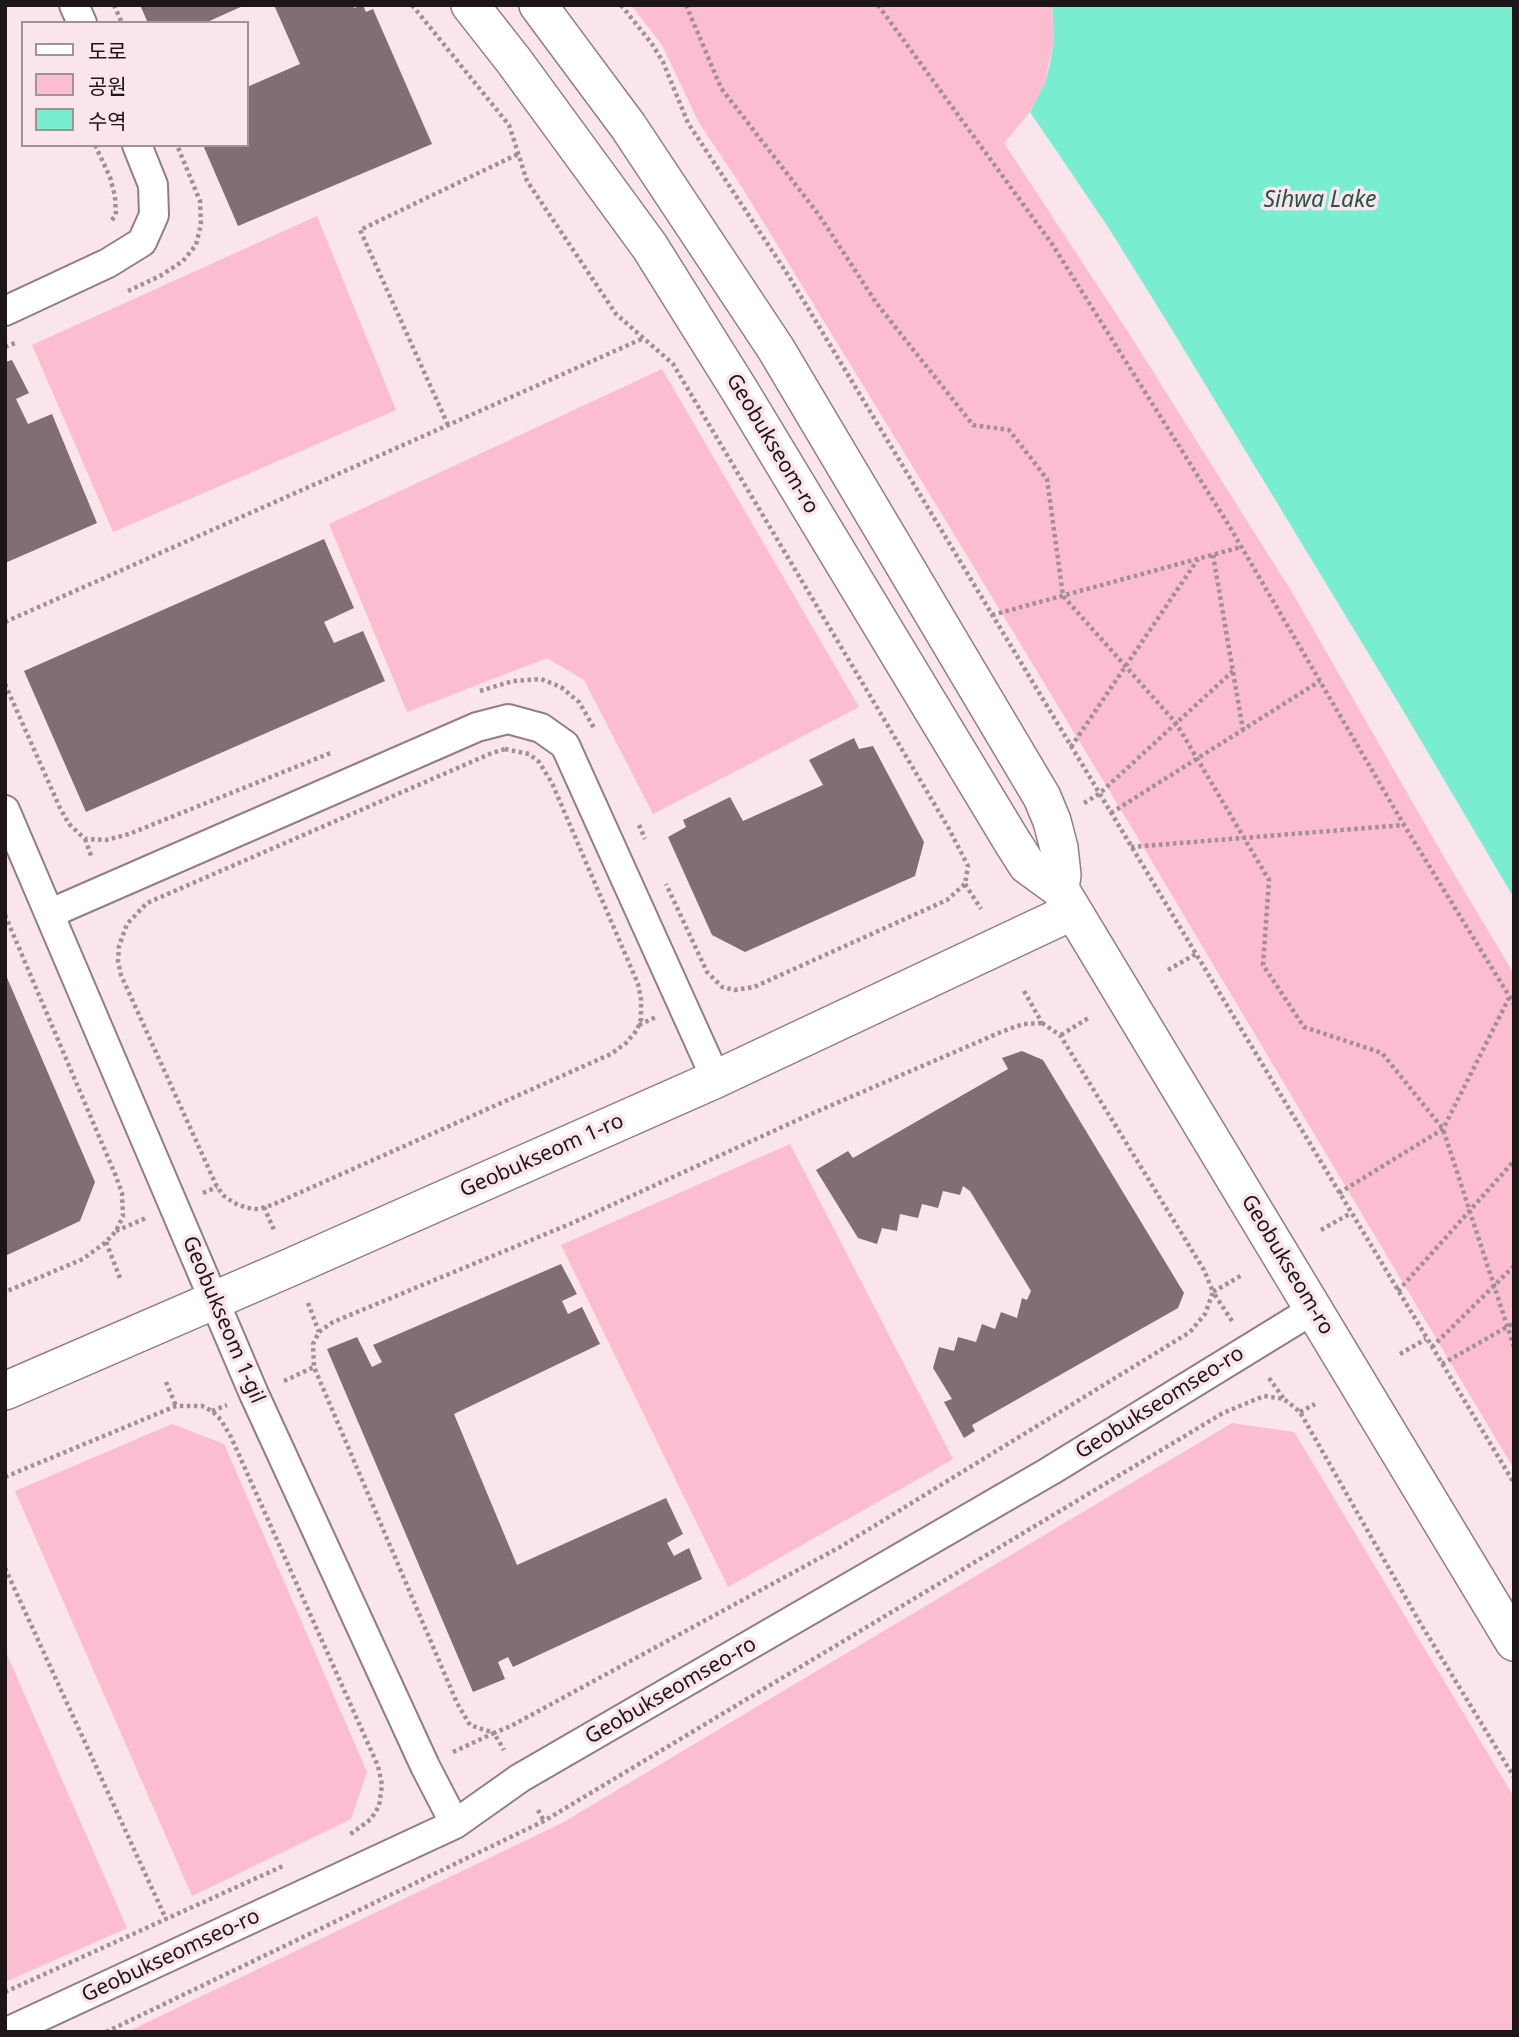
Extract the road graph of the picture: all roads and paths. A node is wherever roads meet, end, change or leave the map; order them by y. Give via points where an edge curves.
1 (74, 5) edge
2 (114, 5) edge
3 (412, 5) edge
4 (470, 5) edge
5 (538, 5) edge
6 (621, 5) edge
7 (686, 5) edge
8 (878, 5) edge
9 (81, 21) edge
10 (121, 21) edge
11 (97, 147) edge
12 (138, 147) edge
13 (518, 154) junction
14 (107, 226) dead end
15 (5, 311) edge
16 (644, 338) junction
17 (449, 425) junction
18 (1241, 547) junction
19 (1213, 555) junction
20 (1199, 559) junction
21 (1063, 596) junction
22 (992, 615) junction
23 (5, 622) edge
24 (1126, 666) junction
25 (1233, 671) junction
26 (1320, 681) junction
27 (1176, 723) junction
28 (1243, 730) junction
29 (1071, 747) junction
30 (1197, 758) junction
31 (1099, 793) junction
32 (1082, 804) dead end
33 (5, 810) edge
34 (1111, 813) junction
35 (1404, 825) junction
36 (1244, 837) junction
37 (85, 839) dead end
38 (1131, 846) junction
39 (92, 858) dead end
40 (666, 884) dead end
41 (965, 884) junction
42 (1067, 900) junction
43 (981, 909) dead end
44 (51, 913) junction
45 (5, 915) edge
46 (122, 923) dead end
47 (125, 930) junction
48 (1196, 954) junction
49 (1168, 970) dead end
50 (722, 987) junction
51 (715, 990) dead end
52 (1024, 991) dead end
53 (1510, 998) junction
54 (1514, 1004) edge
55 (657, 1017) dead end
56 (1090, 1017) dead end
57 (1042, 1023) junction
58 (639, 1025) junction
59 (1060, 1035) junction
60 (716, 1079) junction
61 (1443, 1129) junction
62 (1514, 1161) edge
63 (217, 1186) junction
64 (203, 1193) dead end
65 (1339, 1193) junction
66 (264, 1207) junction
67 (1470, 1211) junction
68 (1351, 1213) junction
69 (150, 1217) dead end
70 (274, 1230) dead end
71 (1321, 1230) dead end
72 (116, 1231) junction
73 (106, 1242) junction
74 (1514, 1266) edge
75 (1242, 1275) dead end
76 (120, 1278) dead end
77 (1494, 1286) junction
78 (1398, 1291) junction
79 (5, 1292) edge
80 (1213, 1292) junction
81 (216, 1301) junction
82 (308, 1303) dead end
83 (1314, 1310) junction
84 (1232, 1321) dead end
85 (1514, 1323) edge
86 (1507, 1327) junction
87 (319, 1332) junction
88 (1426, 1338) junction
89 (1432, 1347) junction
90 (1514, 1347) edge
91 (1400, 1354) dead end
92 (1442, 1364) junction
93 (313, 1367) junction
94 (1269, 1378) dead end
95 (284, 1381) dead end
96 (166, 1382) dead end
97 (5, 1391) edge
98 (1284, 1399) junction
99 (228, 1404) dead end
100 (1315, 1404) dead end
101 (176, 1406) junction
102 (1067, 1408) junction
103 (212, 1411) junction
104 (1300, 1412) junction
105 (1072, 1415) dead end
106 (1109, 1471) dead end
107 (5, 1477) edge
108 (1114, 1479) junction
109 (1514, 1483) edge
110 (5, 1569) edge
111 (1514, 1642) edge
112 (494, 1733) junction
113 (505, 1751) dead end
114 (453, 1752) dead end
115 (1514, 1777) edge
116 (394, 1780) dead end
117 (382, 1786) junction
118 (538, 1810) dead end
119 (544, 1821) junction
120 (455, 1824) junction
121 (337, 1841) dead end
122 (288, 1863) dead end
123 (166, 1919) junction
124 (5, 1992) edge
125 (7, 2032) edge
126 (106, 2032) edge

1 - 9 street
2 - 10 path
3 - 13 path via 509,125
4 - 42 street, Geobukseom-ro via 650,247 1020,854
5 - 42 street via 628,126 776,349 1035,785 1052,821
6 - 22 path via 663,62 688,123 788,275
7 - 21 path via 721,88 819,215 877,304 973,425 1009,430 1047,479
8 - 18 path via 1052,244
11 - 14 path via 115,195 116,215
12 - 15 street via 153,185 154,215 142,242
13 - 16 path via 527,181 616,314
13 - 17 path via 360,230
16 - 17 path
16 - 41 path via 673,364 954,837 968,866
17 - 23 path
18 - 19 path
18 - 26 path
19 - 20 path
19 - 25 path
20 - 21 path
20 - 24 path
21 - 22 path
21 - 24 path
22 - 29 path
24 - 27 path
24 - 29 path
25 - 27 path
25 - 28 path
26 - 28 path
26 - 35 path
27 - 30 path
27 - 31 path
28 - 30 path
29 - 31 path
30 - 34 path
30 - 36 path
31 - 32 path
31 - 34 path
33 - 44 street, Geobukseom 1-gil
34 - 38 path
35 - 36 path
35 - 53 path
36 - 38 path
36 - 61 path via 1269,880 1263,965 1304,1027 1382,1053
37 - 39 path
38 - 48 path
40 - 50 path via 707,972
41 - 43 path
41 - 50 path via 947,900 754,987
42 - 60 street, Geobukseom 1-ro
42 - 83 street, Geobukseom-ro
44 - 60 street via 477,727 508,719 541,728 565,745
44 - 81 street, Geobukseom 1-gil
45 - 72 path via 116,1174 123,1216
46 - 47 path
47 - 58 path via 147,903 492,752 518,751 539,762 552,783 638,984
47 - 63 path via 119,946 121,975
48 - 49 path
48 - 65 path
50 - 51 path
52 - 57 path
53 - 54 path
53 - 61 path
55 - 58 path
56 - 59 path
57 - 59 path
57 - 87 path via 1001,1032 570,1224 333,1322
58 - 66 path via 611,1054
59 - 80 path via 1204,1270
60 - 81 street, Geobukseom 1-ro
61 - 65 path
61 - 67 path
62 - 67 path
63 - 64 path
63 - 66 path via 234,1203
65 - 68 path
66 - 70 path
67 - 77 path
67 - 78 path
68 - 71 path
68 - 78 path
69 - 72 path
72 - 73 path
73 - 76 path
73 - 79 path via 83,1259
74 - 77 path
75 - 80 path
77 - 86 path
77 - 89 path
78 - 88 path
80 - 84 path
80 - 102 path via 1205,1314 1190,1332
81 - 97 street, Geobukseom 1-ro
81 - 120 street, Geobukseom 1-gil via 254,1394
82 - 87 path
83 - 111 street, Geobukseom-ro
83 - 120 street, Geobukseomseo-ro via 1050,1471 520,1778
85 - 86 path
86 - 90 path
86 - 92 path
87 - 93 path via 313,1345
88 - 89 path
88 - 91 path
89 - 92 path
92 - 109 path
93 - 95 path
93 - 112 path via 457,1703 470,1725
94 - 98 path
96 - 101 path
98 - 104 path
98 - 108 path via 1264,1396 1223,1413
99 - 103 path
100 - 104 path
101 - 103 path via 202,1406
101 - 107 path
102 - 105 path
102 - 112 path via 840,1547
103 - 117 path via 237,1449 378,1766
104 - 115 path
106 - 108 path
108 - 119 path
110 - 123 path
112 - 113 path
112 - 114 path
116 - 117 path
117 - 121 path via 371,1819
118 - 119 path
119 - 126 path
120 - 125 street, Geobukseomseo-ro
122 - 123 path
123 - 124 path

